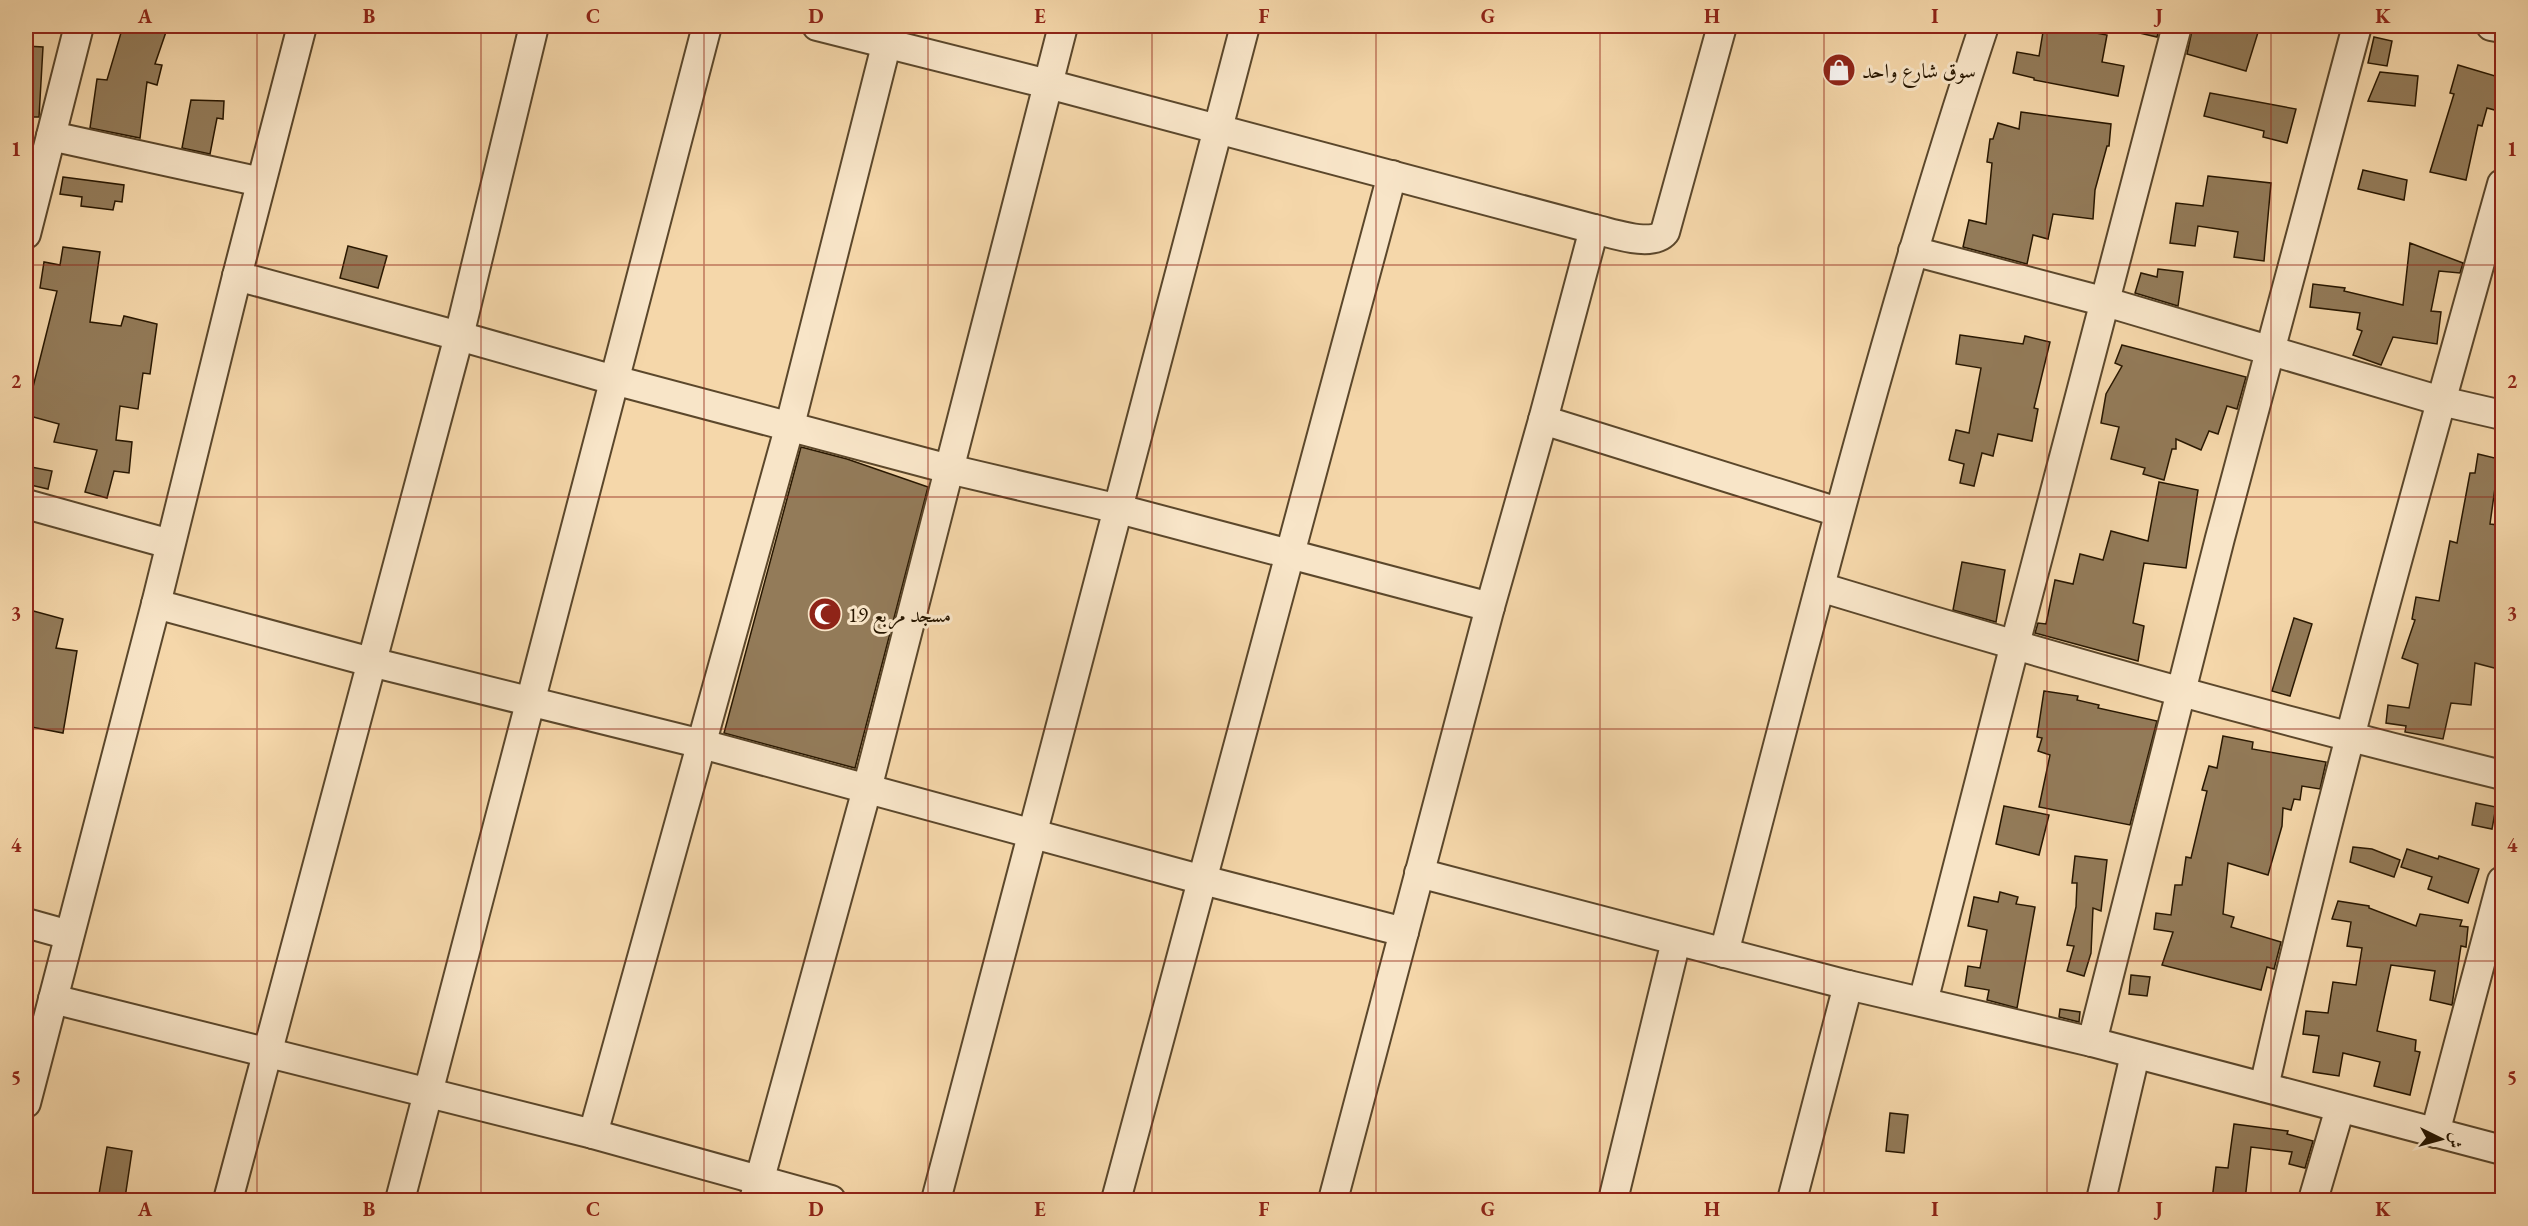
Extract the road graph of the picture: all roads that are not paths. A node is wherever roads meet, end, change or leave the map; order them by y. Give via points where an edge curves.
1 (79, 26) edge
2 (302, 26) edge
3 (534, 26) edge
4 (707, 26) edge
5 (817, 26) edge
6 (1063, 26) edge
7 (1245, 26) edge
8 (1722, 26) edge
9 (1984, 26) edge
10 (2177, 26) edge
11 (2357, 26) edge
12 (2491, 26) edge
13 (2502, 28) edge
14 (889, 34) edge
15 (1048, 84) junction
16 (1218, 129) junction
17 (51, 136) junction
18 (1392, 175) junction
19 (261, 182) junction
20 (2502, 184) edge
21 (1594, 229) junction
22 (26, 234) edge
23 (1913, 251) junction
24 (237, 276) junction
25 (2106, 302) junction
26 (459, 336) junction
27 (2271, 350) junction
28 (614, 380) junction
29 (2441, 401) junction
30 (2502, 415) edge
31 (1543, 420) junction
32 (790, 425) junction
33 (949, 469) junction
34 (26, 504) edge
35 (1119, 509) junction
36 (1838, 512) junction
37 (170, 543) junction
38 (1291, 554) junction
39 (1820, 587) junction
40 (156, 604) junction
41 (1490, 607) junction
42 (2015, 646) junction
43 (371, 662) junction
44 (2180, 690) junction
45 (532, 701) junction
46 (2349, 738) junction
47 (702, 744) junction
48 (2502, 775) edge
49 (867, 789) junction
50 (1034, 832) junction
51 (1419, 873) junction
52 (1203, 880) junction
53 (2502, 881) edge
54 (26, 922) edge
55 (1404, 932) junction
56 (69, 935) junction
57 (1676, 941) junction
58 (1724, 953) junction
59 (1848, 985) junction
60 (53, 999) junction
61 (1923, 1002) junction
62 (2092, 1042) junction
63 (267, 1052) junction
64 (2135, 1055) junction
65 (2264, 1087) junction
66 (427, 1091) junction
67 (26, 1103) edge
68 (2340, 1108) junction
69 (2435, 1133) junction
70 (593, 1134) junction
71 (2502, 1150) edge
72 (757, 1190) edge
73 (228, 1200) edge
74 (400, 1200) edge
75 (831, 1200) edge
76 (936, 1200) edge
77 (1116, 1200) edge
78 (1333, 1200) edge
79 (1613, 1200) edge
80 (1791, 1200) edge
81 (2101, 1200) edge
82 (2313, 1200) edge

1 - 17 street
2 - 19 street
3 - 26 street
4 - 28 street
5 - 14 street
6 - 15 street
7 - 16 street
8 - 21 street via 1665,232 1650,241
9 - 23 street
10 - 25 street
11 - 27 street
12 - 13 street
14 - 15 street
14 - 32 street
15 - 16 street
15 - 33 street
16 - 18 street
16 - 35 street
17 - 19 street
17 - 22 street
18 - 21 street
18 - 38 street
19 - 24 street
20 - 29 street
21 - 31 street
23 - 25 street
23 - 36 street
24 - 26 street
24 - 37 street
25 - 27 street
25 - 42 street
26 - 28 street
26 - 43 street
27 - 29 street
27 - 44 street
28 - 32 street
28 - 45 street
29 - 30 street
29 - 46 street
31 - 36 street
31 - 41 street
32 - 33 street
32 - 47 street
33 - 35 street
33 - 49 street
34 - 37 street
35 - 38 street
35 - 50 street
36 - 39 street
37 - 40 street
38 - 41 street
38 - 52 street
39 - 42 street
39 - 58 street
40 - 43 street
40 - 56 street
41 - 51 street
42 - 44 street
42 - 61 street
43 - 45 street
43 - 63 street
44 - 46 street
44 - 62 street
45 - 47 street
45 - 66 street
46 - 48 street
46 - 65 street via 2302,918
47 - 49 street
47 - 70 street
49 - 50 street
49 - 72 street
50 - 52 street
50 - 76 street
51 - 55 street
51 - 57 street
52 - 55 street
52 - 77 street
53 - 69 street
54 - 56 street
55 - 78 street
56 - 60 street
57 - 58 street
57 - 79 street
58 - 59 street
59 - 61 street
59 - 80 street
60 - 63 street
60 - 67 street
61 - 62 street
62 - 64 street
63 - 66 street
63 - 73 street
64 - 65 street
64 - 81 street
65 - 68 street
66 - 70 street
66 - 74 street
68 - 69 street
68 - 82 street
69 - 71 street
70 - 72 street
72 - 75 street

